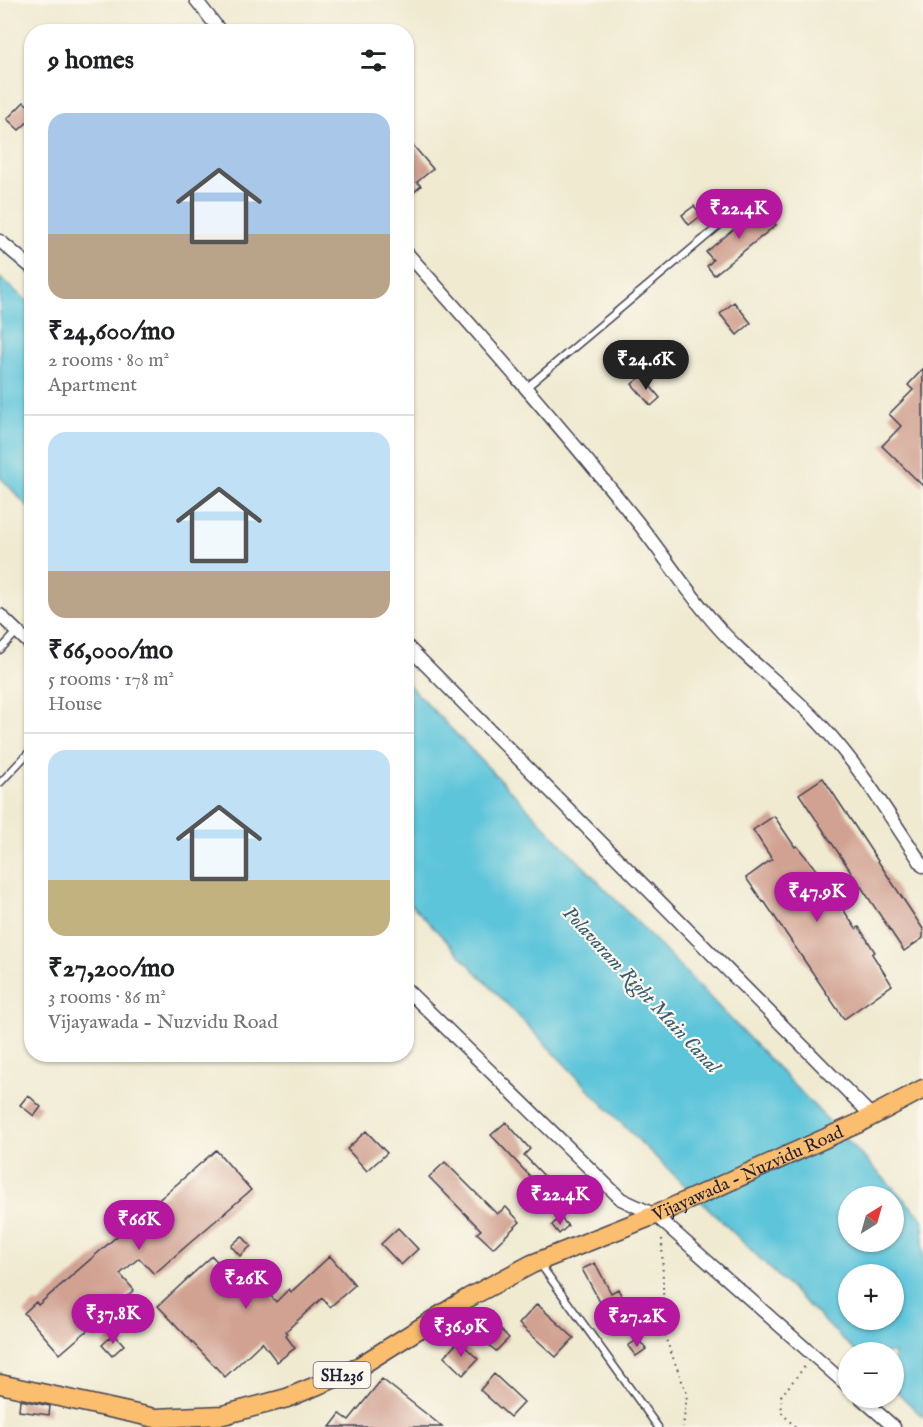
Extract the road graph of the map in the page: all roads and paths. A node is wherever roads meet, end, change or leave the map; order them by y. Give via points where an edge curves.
1 (196, 0) edge
2 (215, 24) edge
3 (738, 209) dead end
4 (0, 241) edge
5 (24, 261) edge
6 (414, 261) edge
7 (526, 387) junction
8 (0, 615) edge
9 (17, 632) junction
10 (24, 639) edge
11 (0, 650) edge
12 (414, 653) edge
13 (24, 758) edge
14 (0, 783) edge
15 (923, 866) edge
16 (414, 997) edge
17 (923, 1089) edge
18 (865, 1120) junction
19 (660, 1220) junction
20 (538, 1261) junction
21 (813, 1356) junction
22 (838, 1378) edge
23 (0, 1384) edge
24 (872, 1408) edge
25 (658, 1427) edge
26 (683, 1427) edge
27 (795, 1427) edge
28 (894, 1427) edge

1 - 2 street
3 - 7 lane
4 - 5 street
6 - 7 street
7 - 15 street via 711,620 807,710 849,756
8 - 9 street
9 - 10 street
9 - 11 lane
12 - 18 street
13 - 14 lane
16 - 19 street via 621,1199
17 - 18 main road, Vijayawada - Nuzvidu Road / SH236
18 - 19 main road, Vijayawada - Nuzvidu Road / SH236
19 - 20 main road, Vijayawada - Nuzvidu Road / SH236
19 - 21 street
19 - 26 path via 664,1330 687,1394
20 - 23 main road, Vijayawada - Nuzvidu Road / SH236 via 500,1279 352,1371 287,1398 223,1415 155,1418
20 - 25 lane
21 - 22 street
21 - 27 path via 780,1396 782,1413
24 - 28 street

